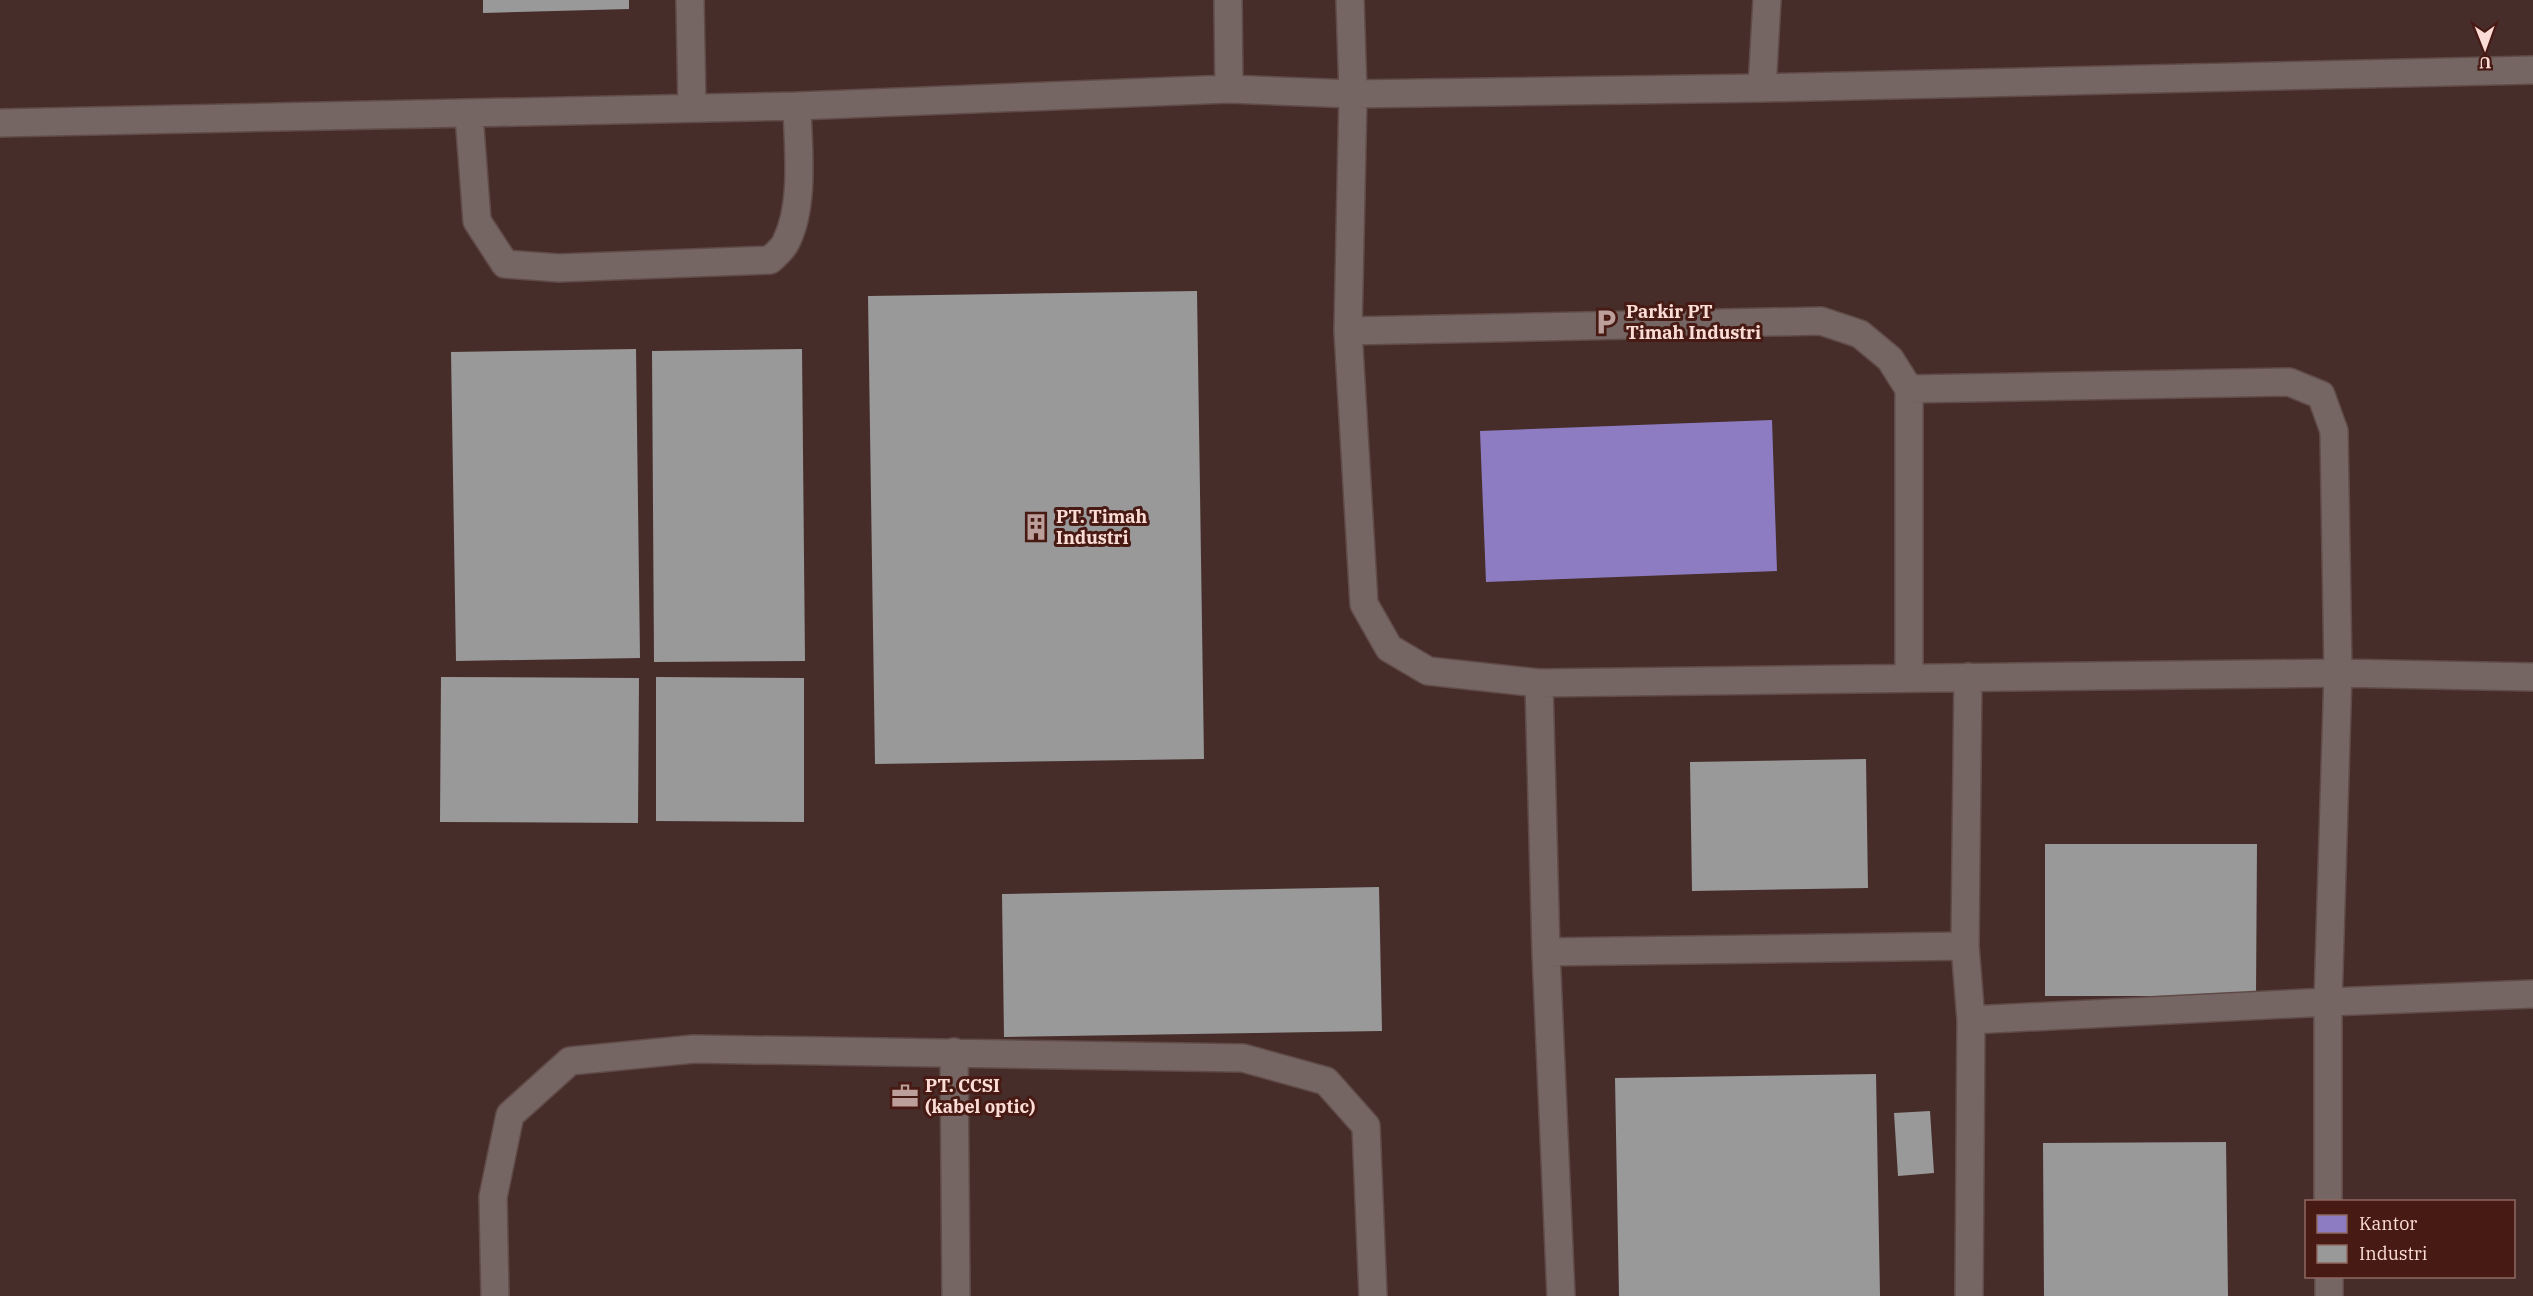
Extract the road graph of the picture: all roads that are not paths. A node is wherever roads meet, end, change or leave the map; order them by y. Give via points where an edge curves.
1 (690, 0) edge
2 (1228, 0) edge
3 (1350, 0) edge
4 (1767, 0) edge
5 (2533, 69) edge
6 (1762, 88) junction
7 (1228, 89) junction
8 (1353, 94) junction
9 (797, 106) junction
10 (692, 108) junction
11 (469, 115) junction
12 (0, 123) edge
13 (1348, 331) junction
14 (1909, 389) junction
15 (2338, 673) junction
16 (1909, 677) junction
17 (1968, 677) junction
18 (2533, 677) edge
19 (1539, 683) junction
20 (1965, 946) junction
21 (1546, 952) junction
22 (2533, 994) edge
23 (2328, 1002) junction
24 (1971, 1020) junction
25 (954, 1052) junction
26 (2328, 1200) edge
27 (2329, 1278) edge
28 (495, 1296) edge
29 (956, 1296) edge
30 (1374, 1296) edge
31 (1561, 1296) edge
32 (1969, 1296) edge
33 (2329, 1296) edge

1 - 10 lane
2 - 7 lane
3 - 8 lane
4 - 6 lane
5 - 6 lane
6 - 8 lane
7 - 8 lane
7 - 9 lane
8 - 13 lane
9 - 10 lane
9 - 11 lane via 798,177 793,224 785,245 770,260 560,268 505,264 477,221
10 - 11 lane
11 - 12 lane
13 - 14 lane via 1821,321 1860,334 1890,359
13 - 19 lane via 1364,604 1389,648 1428,670
14 - 15 lane via 2289,382 2322,395 2334,431
14 - 16 lane
15 - 17 lane
15 - 18 lane
15 - 23 lane
16 - 17 lane
16 - 19 lane
17 - 20 lane
19 - 21 lane
20 - 21 lane
20 - 24 lane
21 - 31 lane
22 - 23 lane
23 - 24 lane
23 - 26 lane
24 - 32 lane
25 - 28 lane via 694,1049 570,1061 510,1116 494,1197
25 - 29 lane
25 - 30 lane via 1242,1058 1326,1081 1366,1126
27 - 33 lane

